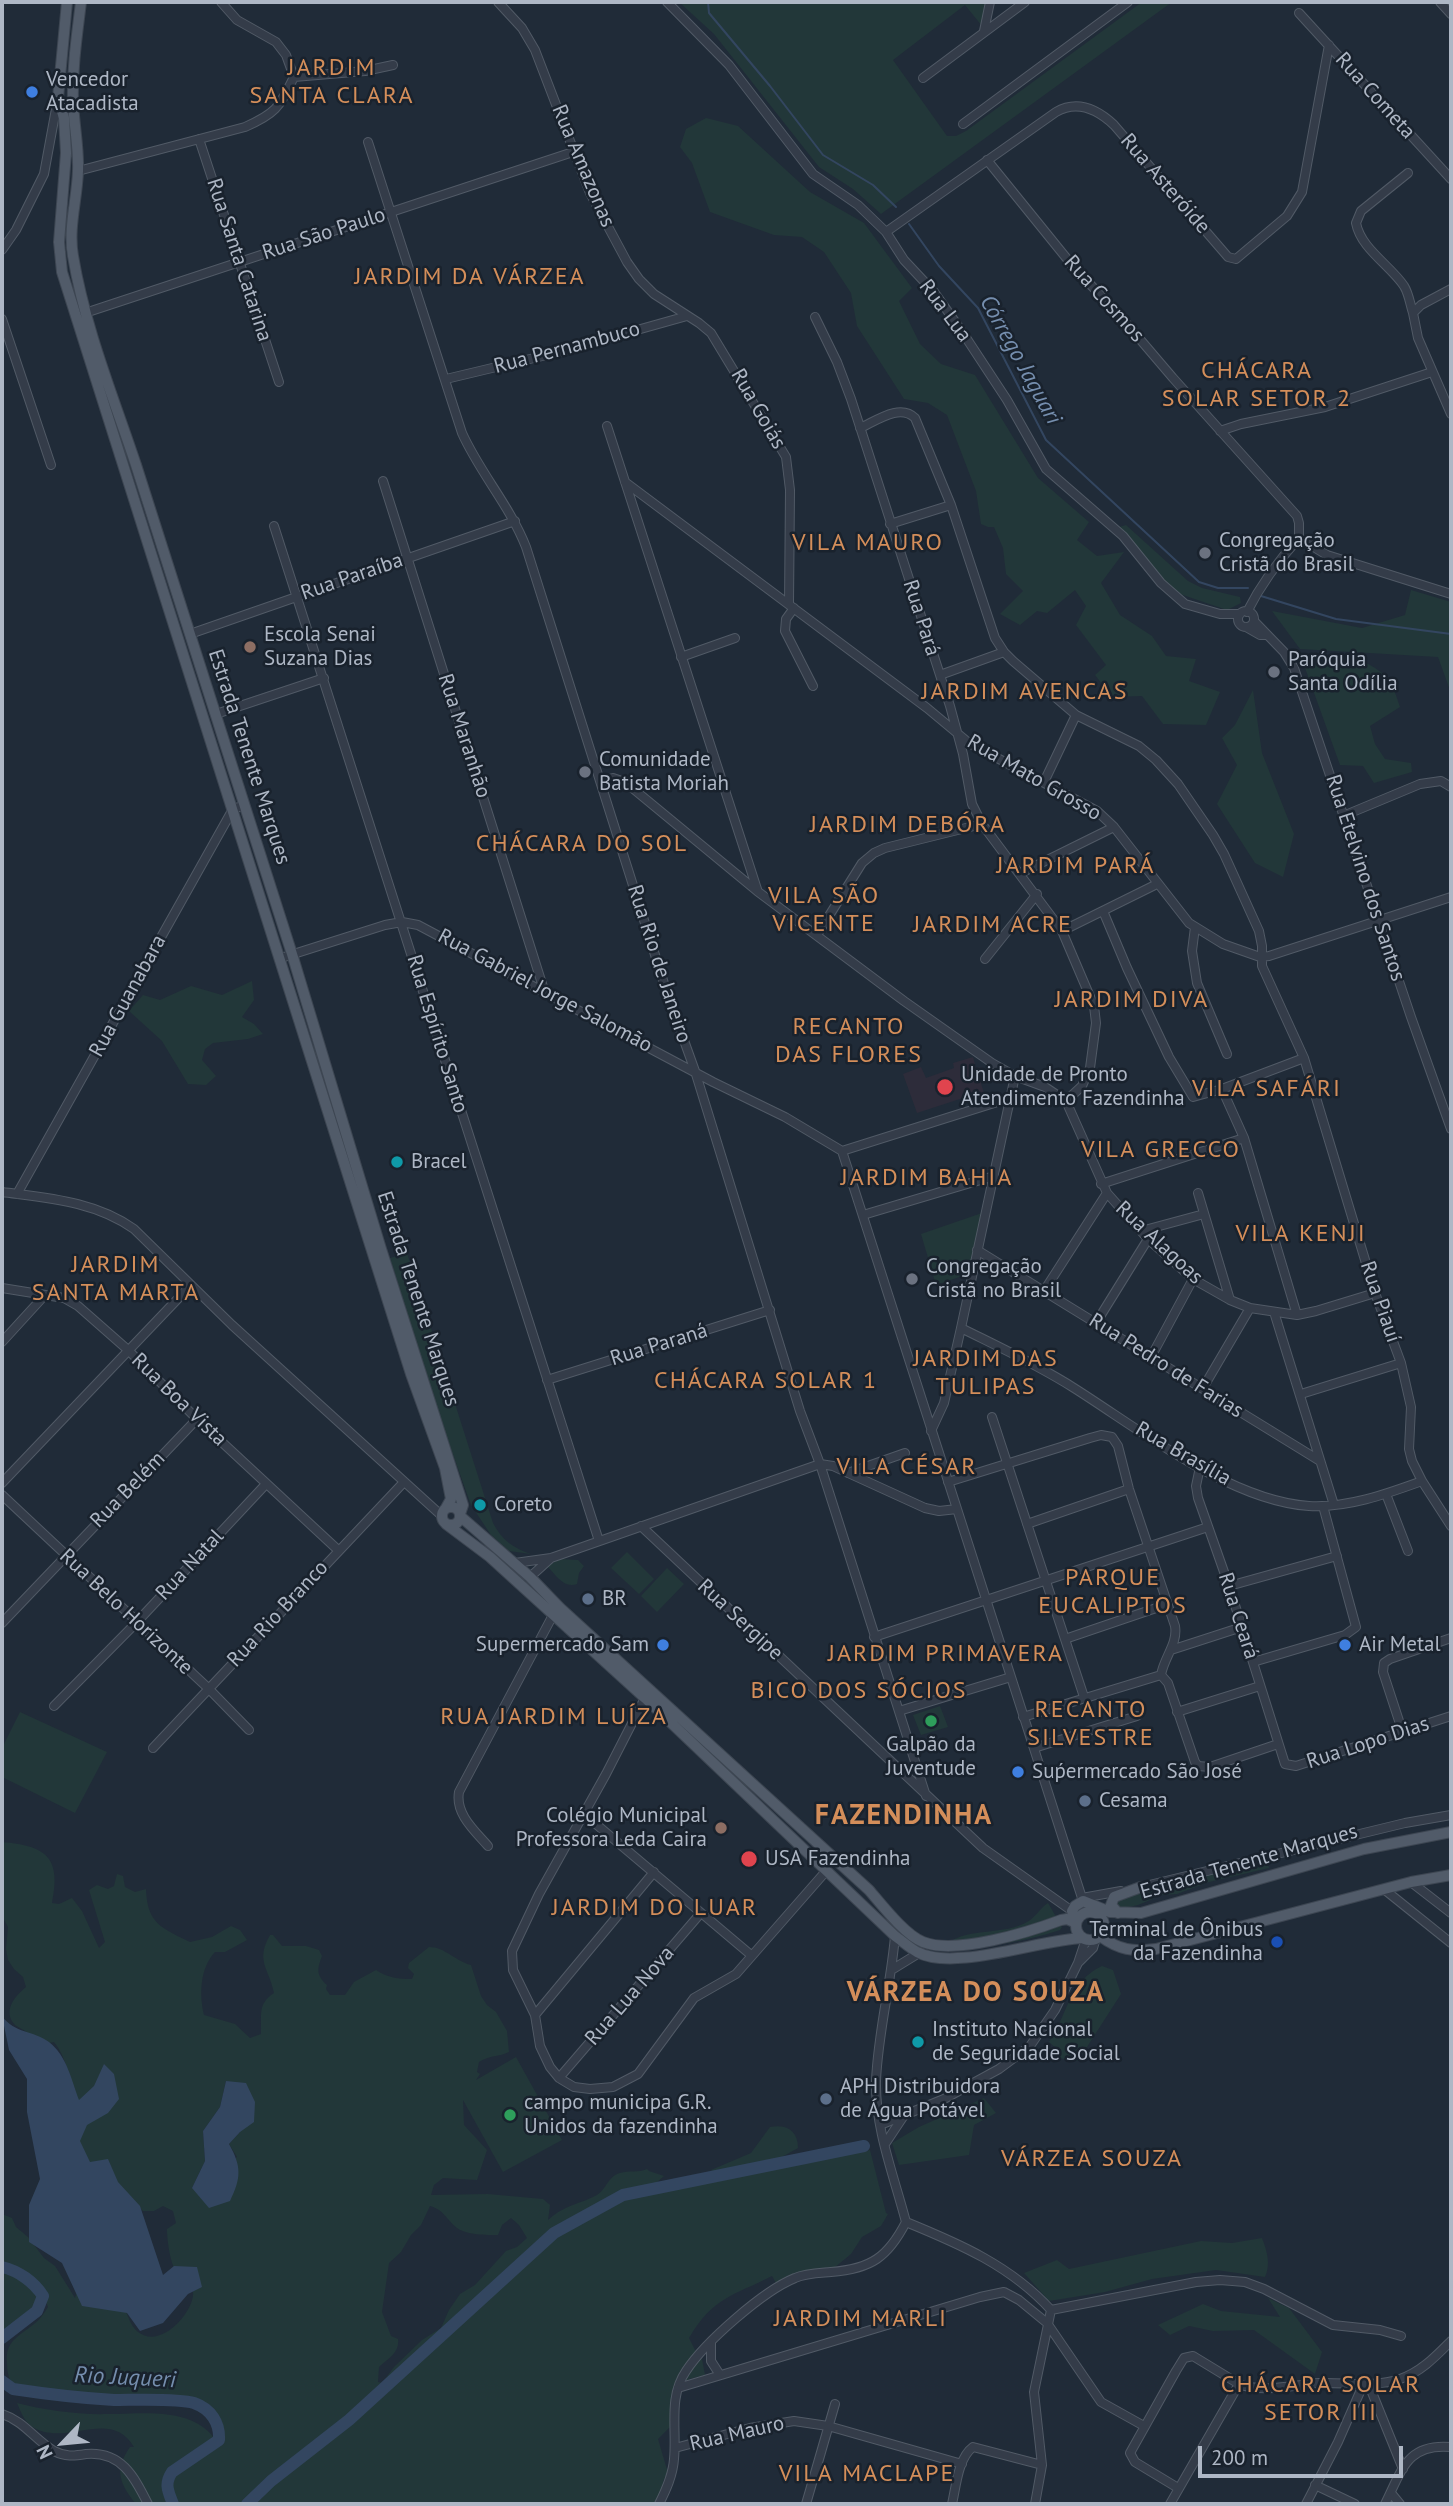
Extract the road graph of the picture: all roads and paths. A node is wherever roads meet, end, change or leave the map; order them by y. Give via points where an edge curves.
1 (67, 2) edge
2 (81, 2) edge
3 (221, 2) edge
4 (498, 2) edge
5 (667, 2) edge
6 (990, 2) edge
7 (1025, 2) edge
8 (1128, 2) edge
9 (1440, 2) edge
10 (1299, 13) dead end
11 (1451, 14) edge
12 (985, 31) junction
13 (1329, 45) junction
14 (393, 65) dead end
15 (294, 77) junction
16 (923, 78) dead end
17 (58, 99) junction
18 (963, 124) dead end
19 (199, 139) junction
20 (369, 142) dead end
21 (573, 152) junction
22 (987, 160) junction
23 (78, 171) junction
24 (1408, 173) dead end
25 (1451, 179) edge
26 (392, 211) junction
27 (886, 232) junction
28 (2, 250) edge
29 (239, 262) junction
30 (1451, 289) edge
31 (86, 313) junction
32 (1413, 313) junction
33 (687, 316) junction
34 (76, 317) junction
35 (816, 317) dead end
36 (2, 319) edge
37 (1432, 372) junction
38 (446, 379) junction
39 (279, 382) dead end
40 (1451, 414) edge
41 (607, 426) dead end
42 (860, 428) junction
43 (1220, 431) junction
44 (51, 465) dead end
45 (383, 481) dead end
46 (625, 482) junction
47 (951, 505) junction
48 (515, 521) junction
49 (890, 524) junction
50 (274, 526) dead end
51 (1299, 538) junction
52 (407, 558) junction
53 (1451, 594) edge
54 (298, 596) junction
55 (791, 610) junction
56 (1245, 619) junction
57 (190, 634) junction
58 (735, 638) dead end
59 (1004, 652) junction
60 (681, 657) junction
61 (940, 675) junction
62 (324, 678) junction
63 (813, 686) dead end
64 (216, 714) junction
65 (1076, 715) junction
66 (958, 733) junction
67 (600, 781) junction
68 (1044, 782) junction
69 (1451, 787) edge
70 (244, 805) junction
71 (233, 809) junction
72 (1343, 816) junction
73 (982, 824) junction
74 (1114, 827) junction
75 (747, 860) junction
76 (732, 870) junction
77 (1021, 873) junction
78 (1157, 884) junction
79 (757, 891) junction
80 (1037, 894) junction
81 (1451, 897) edge
82 (1103, 911) junction
83 (1378, 921) junction
84 (402, 922) junction
85 (1195, 927) junction
86 (1062, 931) junction
87 (817, 935) junction
88 (292, 954) junction
89 (1260, 957) junction
90 (281, 958) junction
91 (985, 959) dead end
92 (544, 990) junction
93 (1227, 1054) dead end
94 (1304, 1058) junction
95 (695, 1071) junction
96 (1015, 1076) junction
97 (1222, 1089) junction
98 (1010, 1098) junction
99 (1066, 1101) junction
100 (1451, 1129) edge
101 (1244, 1138) junction
102 (842, 1150) junction
103 (994, 1176) junction
104 (1101, 1184) junction
105 (2, 1192) edge
106 (1107, 1193) junction
107 (1198, 1193) dead end
108 (17, 1194) junction
109 (1204, 1214) junction
110 (863, 1215) junction
111 (1141, 1231) junction
112 (1149, 1239) junction
113 (976, 1250) junction
114 (1193, 1279) junction
115 (191, 1285) junction
116 (2, 1288) edge
117 (1044, 1291) junction
118 (1375, 1293) junction
119 (44, 1296) junction
120 (1230, 1300) junction
121 (1250, 1308) junction
122 (770, 1310) junction
123 (1274, 1312) junction
124 (1297, 1315) junction
125 (1096, 1323) junction
126 (961, 1328) junction
127 (2, 1342) edge
128 (128, 1350) junction
129 (1151, 1357) junction
130 (1401, 1363) junction
131 (548, 1380) junction
132 (1203, 1388) junction
133 (1301, 1394) junction
134 (992, 1416) dead end
135 (197, 1419) junction
136 (931, 1431) junction
137 (905, 1454) dead end
138 (1320, 1461) junction
139 (820, 1464) junction
140 (1007, 1464) junction
141 (1200, 1468) junction
142 (848, 1473) junction
143 (1422, 1481) junction
144 (404, 1482) junction
145 (948, 1482) junction
146 (2, 1483) edge
147 (266, 1484) junction
148 (1129, 1489) junction
149 (1386, 1494) junction
150 (2, 1495) edge
151 (1334, 1505) junction
152 (1323, 1506) junction
153 (957, 1509) junction
154 (445, 1514) junction
155 (460, 1515) junction
156 (1027, 1524) junction
157 (1451, 1526) edge
158 (641, 1527) junction
159 (1208, 1527) junction
160 (599, 1541) junction
161 (1148, 1548) junction
162 (338, 1550) junction
163 (1408, 1551) dead end
164 (65, 1555) junction
165 (1337, 1556) junction
166 (551, 1558) junction
167 (515, 1563) junction
168 (503, 1568) junction
169 (530, 1577) junction
170 (1046, 1581) junction
171 (1229, 1586) junction
172 (986, 1601) junction
173 (1168, 1604) junction
174 (553, 1615) junction
175 (2, 1623) edge
176 (136, 1623) junction
177 (1242, 1627) junction
178 (874, 1637) junction
179 (1451, 1638) edge
180 (1065, 1639) junction
181 (1171, 1650) junction
182 (1253, 1662) junction
183 (1161, 1675) junction
184 (1010, 1677) junction
185 (1261, 1686) junction
186 (208, 1688) junction
187 (1084, 1697) junction
188 (645, 1698) junction
189 (54, 1706) dead end
190 (899, 1711) junction
191 (1177, 1712) junction
192 (1451, 1716) edge
193 (1023, 1717) junction
194 (1137, 1717) dead end
195 (249, 1730) dead end
196 (1402, 1730) junction
197 (1278, 1744) junction
198 (153, 1748) dead end
199 (1034, 1748) junction
200 (1285, 1764) joint
201 (926, 1796) junction
202 (584, 1814) junction
203 (1451, 1815) edge
204 (1451, 1832) edge
205 (488, 1846) dead end
206 (827, 1870) junction
207 (654, 1872) junction
208 (1451, 1875) edge
209 (1411, 1882) junction
210 (1141, 1887) junction
211 (1385, 1890) junction
212 (1082, 1900) junction
213 (1097, 1910) junction
214 (1118, 1913) junction
215 (1451, 1913) edge
216 (700, 1914) junction
217 (1075, 1918) junction
218 (895, 1936) junction
219 (1091, 1938) junction
220 (1451, 1943) edge
221 (919, 1954) junction
222 (751, 1955) junction
223 (893, 1969) junction
224 (535, 2015) junction
225 (559, 2078) junction
226 (903, 2117) junction
227 (880, 2125) junction
228 (885, 2144) junction
229 (906, 2222) junction
230 (1051, 2310) junction
231 (1047, 2323) junction
232 (1401, 2336) dead end
233 (1451, 2341) edge
234 (711, 2342) junction
235 (720, 2375) junction
236 (1238, 2384) junction
237 (1366, 2385) junction
238 (678, 2388) junction
239 (835, 2404) dead end
240 (2, 2414) edge
241 (828, 2426) junction
242 (1144, 2426) junction
243 (1451, 2447) edge
244 (674, 2448) junction
245 (962, 2464) junction
246 (1042, 2465) junction
247 (1404, 2469) junction
248 (1315, 2485) junction
249 (1178, 2488) junction
250 (1391, 2493) junction
251 (148, 2504) edge
252 (659, 2504) edge
253 (806, 2504) edge
254 (952, 2504) edge
255 (1035, 2504) edge
256 (1170, 2504) edge
257 (1306, 2504) edge
258 (1355, 2504) edge
259 (1385, 2504) edge
260 (1400, 2504) edge

1 - 17 main road, Estrada Tenente Marques
2 - 23 main road, Estrada Tenente Marques via 73,63
3 - 15 street via 237,20 281,47
4 - 21 street, Rua Amazonas via 536,50
5 - 27 street, Rua Lua via 729,65 813,174 858,205
6 - 12 street
7 - 12 street
8 - 18 street
9 - 11 street
10 - 13 street, Rua Cometa
12 - 16 street
13 - 22 street, Rua Asteróide via 1302,192 1287,216 1236,259 1228,257 1114,125 1095,111 1065,107
13 - 25 street, Rua Cometa
14 - 15 street
15 - 19 street via 270,116
17 - 28 street via 44,174
17 - 34 main road, Estrada Tenente Marques via 64,118 65,153 60,257
19 - 23 street
19 - 29 street, Rua Santa Catarina
20 - 26 street, Rua Rio de Janeiro
21 - 26 street, Rua São Paulo
21 - 33 street, Rua Amazonas via 633,271 654,294
22 - 27 street, Rua Asteróide
22 - 43 street, Rua Cosmos via 1072,265
23 - 31 main road, Estrada Tenente Marques via 72,251
24 - 32 street via 1362,211 1356,223 1360,235 1405,287
26 - 29 street, Rua São Paulo
26 - 38 street, Rua Rio de Janeiro
27 - 56 street, Rua Lua via 973,347 1046,469 1122,536 1185,604
29 - 31 street, Rua São Paulo
29 - 39 street, Rua Santa Catarina
30 - 32 street
31 - 34 street, Rua São Paulo
31 - 57 main road, Estrada Tenente Marques
32 - 37 street
33 - 38 street, Rua Pernambuco
33 - 55 street, Rua Goiás via 716,339 786,457
34 - 71 main road, Estrada Tenente Marques
35 - 42 street, Rua Pará
36 - 44 street
37 - 40 street
37 - 43 street via 1325,407
38 - 48 street, Rua Rio de Janeiro via 468,445
41 - 46 street
42 - 47 street via 895,413 915,418
42 - 49 street, Rua Pará
43 - 51 street, Rua Cosmos via 1297,516
45 - 52 street, Rua Maranhão
46 - 55 street, Rua Mato Grosso
46 - 60 street
47 - 49 street
47 - 59 street via 991,627
48 - 52 street, Rua Paraíba
48 - 67 street, Rua Rio de Janeiro
49 - 61 street, Rua Pará
50 - 54 street, Rua Espírito Santo
51 - 53 street via 1327,555
51 - 56 street via 1280,558
52 - 54 street, Rua Paraíba
52 - 92 street, Rua Maranhão
54 - 57 street, Rua Paraíba
54 - 62 street, Rua Espírito Santo
55 - 63 street, Rua Goiás via 786,635
55 - 66 street, Rua Mato Grosso
56 - 72 street, Rua Etelvino dos Santos via 1284,652 1294,668
57 - 64 main road, Estrada Tenente Marques
58 - 60 street
59 - 61 street
59 - 65 street, Rua Piauí
60 - 75 street
61 - 66 street, Rua Pará
62 - 64 street
62 - 84 street, Rua Espírito Santo
64 - 70 main road, Estrada Tenente Marques
65 - 68 street
65 - 89 street, Rua Piauí via 1139,746 1178,784 1213,835 1240,887 1259,931
66 - 68 street, Rua Mato Grosso via 986,753
66 - 73 street, Rua Pará via 972,804
67 - 76 street via 613,778 625,782
67 - 95 street, Rua Rio de Janeiro
68 - 74 street, Rua Mato Grosso via 1097,811
69 - 72 street via 1441,781 1420,784
70 - 71 street
70 - 88 main road, Estrada Tenente Marques
71 - 90 main road, Estrada Tenente Marques
71 - 108 street, Rua Guanabara
72 - 83 street, Rua Etelvino dos Santos
73 - 77 street, Rua Pará
73 - 87 street via 874,853 862,863
74 - 77 street
74 - 78 street, Rua Mato Grosso
75 - 76 street
75 - 79 street
76 - 79 street
77 - 80 street, Rua Pará
78 - 82 street
78 - 85 street, Rua Mato Grosso
79 - 87 street
80 - 86 street, Rua Pará
80 - 91 street
81 - 83 street
82 - 86 street
82 - 97 street via 1164,1046 1193,1097
83 - 89 street
83 - 100 street, Rua Etelvino dos Santos
84 - 88 street
84 - 92 street, Rua Gabriel Jorge Salomão via 434,932
84 - 131 street, Rua Espírito Santo
85 - 89 street, Rua Mato Grosso via 1223,944
85 - 93 street via 1192,951 1197,983
86 - 99 street, Rua Pará via 1091,997 1096,1023 1087,1079
87 - 96 street
88 - 90 street
88 - 155 main road, Estrada Tenente Marques via 463,1505
89 - 94 street, Rua Piauí
90 - 154 main road, Estrada Tenente Marques via 445,1468 451,1499
92 - 95 street, Rua Gabriel Jorge Salomão
94 - 97 street
94 - 118 street, Rua Piauí
95 - 102 street, Rua Gabriel Jorge Salomão
95 - 122 street, Rua Rio de Janeiro
96 - 98 street
96 - 99 street
97 - 101 street
98 - 102 street
98 - 103 street
99 - 104 street, Rua Alagoas
101 - 104 street
101 - 124 street
102 - 110 street
103 - 110 street
103 - 113 street
104 - 106 street, Rua Alagoas
105 - 108 street
106 - 111 street, Rua Alagoas
106 - 117 street
107 - 109 street
108 - 115 street via 91,1207 119,1218
109 - 111 street
109 - 120 street
110 - 136 street
111 - 112 street, Rua Alagoas
112 - 114 street, Rua Alagoas
112 - 125 street
113 - 117 street, Rua Pedro de Farias
113 - 126 street
114 - 120 street, Rua Alagoas
114 - 129 street
115 - 128 street
115 - 144 street
116 - 119 street, Rua Boa Vista
117 - 125 street, Rua Pedro de Farias
118 - 124 street, Rua Alagoas
118 - 130 street, Rua Piauí
119 - 127 street
119 - 128 street, Rua Boa Vista via 64,1298 78,1306
120 - 121 street, Rua Alagoas
121 - 123 street, Rua Alagoas
121 - 132 street
122 - 131 street, Rua Paraná
122 - 139 street, Rua Rio de Janeiro
123 - 124 street, Rua Alagoas
123 - 133 street
125 - 129 street, Rua Pedro de Farias
126 - 136 street via 943,1403
126 - 141 street, Rua Brasília via 1072,1387
128 - 135 street, Rua Boa Vista
128 - 146 street
129 - 132 street, Rua Pedro de Farias
130 - 133 street
130 - 143 street, Rua Piauí via 1411,1407 1409,1449
131 - 160 street, Rua Espírito Santo
132 - 138 street, Rua Pedro de Farias
133 - 138 street
134 - 140 street
135 - 147 street, Rua Boa Vista
135 - 164 street, Rua Belém
136 - 145 street
137 - 142 street
138 - 151 street
139 - 142 street
139 - 158 street
139 - 178 street, Rua Rio de Janeiro
140 - 145 street
140 - 148 street via 1107,1435 1115,1441
140 - 156 street
141 - 152 street, Rua Brasília via 1277,1500
141 - 159 street, Rua Ceará via 1197,1492
142 - 153 street via 925,1508
143 - 149 street, Rua Brasília
143 - 157 street, Rua Piauí
144 - 154 street
144 - 162 street, Rua Rio Branco
145 - 153 street
147 - 162 street, Rua Boa Vista
147 - 176 street, Rua Natal
148 - 156 street
148 - 161 street
149 - 151 street, Rua Brasília
149 - 163 street
150 - 164 street, Rua Belo Horizonte
151 - 152 street, Rua Brasília
152 - 165 street
153 - 172 street
154 - 155 main road via 453,1507
154 - 155 main road via 454,1525
154 - 168 main road
155 - 167 main road, Estrada Tenente Marques
156 - 170 street
158 - 160 street
158 - 201 street, Rua Sergipe
159 - 161 street
159 - 171 street, Rua Ceará
160 - 166 street
161 - 170 street
161 - 173 street
162 - 186 street, Rua Rio Branco
164 - 175 street, Rua Belém
164 - 176 street, Rua Belo Horizonte
165 - 171 street
165 - 182 street via 1356,1627 1350,1633
166 - 167 street
166 - 169 street
167 - 169 main road, Estrada Tenente Marques
168 - 169 main road via 521,1581
168 - 174 main road
169 - 217 main road, Estrada Tenente Marques via 922,1942 938,1945 1001,1939
170 - 172 street
170 - 180 street
171 - 177 street, Rua Ceará
172 - 178 street
172 - 184 street
173 - 180 street
173 - 181 street via 1176,1632
174 - 188 main road
174 - 205 street via 459,1792 461,1811
176 - 186 street, Rua Belo Horizonte
176 - 189 street, Rua Natal
177 - 181 street
177 - 182 street, Rua Ceará
178 - 190 street, Rua Rio de Janeiro
179 - 196 street via 1382,1665
180 - 187 street
181 - 183 street
182 - 185 street, Rua Ceará
183 - 187 street
183 - 191 street
184 - 190 street
184 - 193 street
185 - 191 street
185 - 197 street, Rua Ceará
186 - 195 street, Rua Belo Horizonte
186 - 198 street, Rua Rio Branco
187 - 193 street
188 - 202 street
188 - 206 main road
190 - 201 street, Rua Rio de Janeiro
191 - 197 street via 1198,1766 1210,1767
192 - 196 street, Rua Lopo Dias
193 - 199 street
194 - 199 street
196 - 200 street, Rua Lopo Dias via 1296,1766
197 - 200 street, Rua Ceará
199 - 212 street
201 - 217 street, Rua Sergipe
202 - 207 street
202 - 224 street via 512,1951 513,1970
203 - 210 street
204 - 214 main road, Estrada Tenente Marques via 1363,1849 1141,1913
206 - 218 main road
206 - 222 street
207 - 216 street
207 - 224 street
208 - 209 main road
209 - 211 main road
209 - 215 street
210 - 212 street
210 - 214 main road via 1114,1897 1112,1907
211 - 219 main road via 1156,1949 1128,1950
211 - 220 street
212 - 213 main road, Estrada Tenente Marques
212 - 217 main road via 1075,1906
213 - 214 main road, Estrada Tenente Marques
213 - 217 main road, Estrada Tenente Marques
213 - 219 main road via 1104,1928
216 - 222 street
216 - 225 street, Rua Lua Nova
217 - 219 main road via 1077,1933
218 - 221 main road
218 - 223 street
219 - 221 main road via 953,1958
219 - 226 street via 1055,2010 1030,2046 999,2069
221 - 223 street
222 - 225 street via 736,1974 694,1998 645,2067 630,2080 590,2089
223 - 227 street via 877,2069
224 - 225 street via 540,2046
226 - 227 street
226 - 228 street
227 - 228 street
228 - 229 street
229 - 230 street via 989,2260 1030,2288
229 - 234 street via 890,2248 872,2263 806,2274 787,2282
230 - 231 street
230 - 232 street via 1220,2280 1255,2285 1333,2325
231 - 235 street via 1010,2294 998,2292
231 - 242 street via 1096,2397
231 - 246 street via 1034,2392
233 - 237 street via 1418,2371
234 - 235 street via 711,2361
234 - 238 street via 687,2369
235 - 238 street
236 - 237 street via 1255,2388
236 - 242 street via 1187,2356
236 - 249 street
237 - 247 street
237 - 248 street
238 - 244 street
239 - 241 street
240 - 251 street via 56,2452 112,2457 130,2473
241 - 244 street, Rua Mauro via 781,2422
241 - 245 street, Rua Mauro
241 - 253 street
242 - 249 street via 1131,2456
243 - 247 street via 1425,2447
244 - 252 street via 673,2469
245 - 246 street via 970,2449 983,2449
245 - 254 street
246 - 255 street
247 - 250 street
248 - 257 street
248 - 258 street
249 - 256 street
250 - 259 street
250 - 260 street

